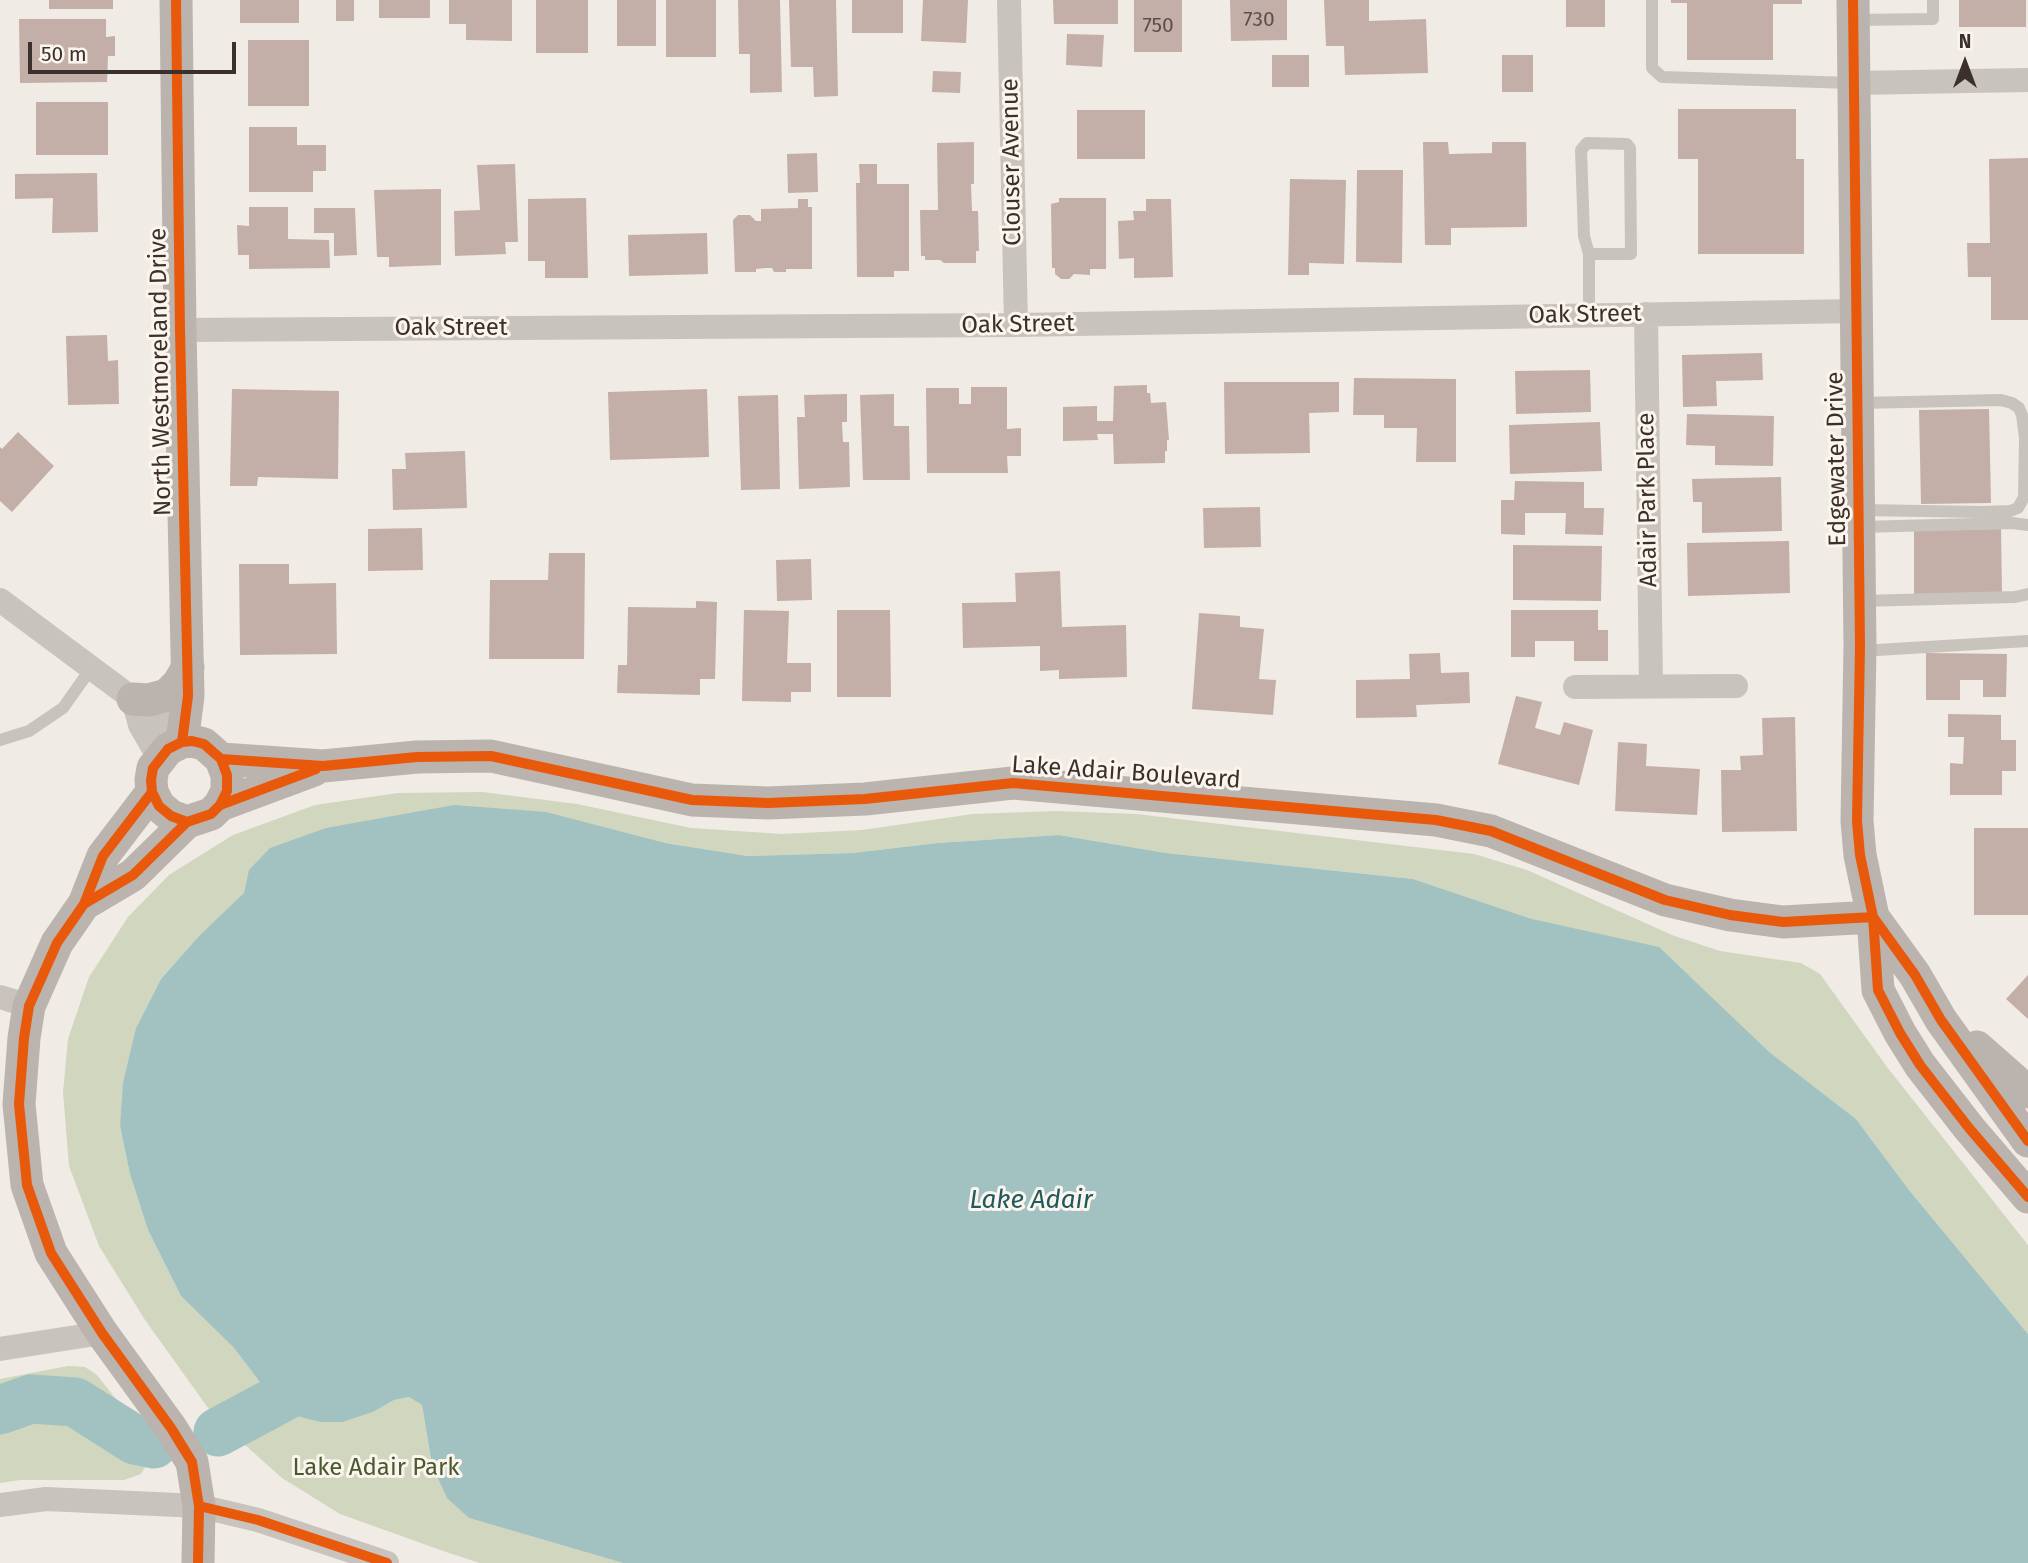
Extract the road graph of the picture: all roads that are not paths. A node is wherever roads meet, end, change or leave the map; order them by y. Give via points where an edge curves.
1 (176, 0) edge
2 (1009, 0) edge
3 (1651, 0) edge
4 (1933, 0) edge
5 (1853, 10) edge
6 (2028, 80) edge
7 (1854, 83) junction
8 (1589, 254) junction
9 (1857, 311) junction
10 (1646, 314) junction
11 (1590, 315) junction
12 (1016, 325) junction
13 (180, 330) junction
14 (1858, 403) junction
15 (1859, 519) junction
16 (2028, 525) edge
17 (2028, 594) edge
18 (0, 600) edge
19 (1860, 601) junction
20 (2028, 641) edge
21 (1860, 651) junction
22 (92, 667) junction
23 (188, 681) junction
24 (1651, 686) junction
25 (1736, 686) dead end
26 (1575, 687) dead end
27 (132, 699) junction
28 (0, 740) edge
29 (188, 750) junction
30 (323, 766) junction
31 (152, 792) junction
32 (220, 805) junction
33 (187, 822) junction
34 (84, 904) junction
35 (1873, 917) junction
36 (15, 1001) edge
37 (1937, 1015) junction
38 (2028, 1092) edge
39 (2028, 1142) edge
40 (2022, 1181) edge
41 (13, 1185) edge
42 (103, 1333) junction
43 (0, 1349) edge
44 (0, 1505) edge
45 (200, 1506) junction
46 (198, 1563) edge
47 (387, 1563) edge

1 - 13 street, North Westmoreland Drive
2 - 12 street, Clouser Avenue
3 - 7 lane via 1652,68 1662,77
4 - 5 lane via 1933,19
5 - 7 street, Edgewater Drive
6 - 7 street
7 - 9 street, Edgewater Drive
8 - 8 lane via 1584,236 1581,150 1587,143 1627,144 1631,254
8 - 11 lane
9 - 10 street, Oak Street
9 - 14 street, Edgewater Drive
10 - 11 street, Oak Street
10 - 24 street, Adair Park Place
11 - 12 street, Oak Street
12 - 13 street, Oak Street
13 - 23 street, North Westmoreland Drive
14 - 15 street, Edgewater Drive
14 - 15 lane via 2001,400 2019,408 2025,438 2024,497 2018,508
15 - 16 lane
15 - 19 street, Edgewater Drive
17 - 19 lane
18 - 22 street
19 - 21 street, Edgewater Drive
20 - 21 lane
21 - 35 street, Edgewater Drive via 1857,821
22 - 27 street
22 - 28 lane via 64,708 29,730
23 - 27 street via 167,695
23 - 29 street, North Westmoreland Drive
24 - 25 street
24 - 26 street
27 - 29 street via 140,724
29 - 30 street, Lake Adair Boulevard
29 - 31 street via 153,768
29 - 32 street via 227,775 227,791
30 - 32 street, Lake Adair Boulevard
30 - 35 street, Lake Adair Boulevard via 491,756 692,800 865,799 1013,783 1436,820 1491,831 1665,900 1730,915 1783,922
31 - 33 street via 159,806
31 - 34 street via 103,856
32 - 33 street via 211,814
33 - 34 street via 133,875
34 - 36 street
35 - 37 street, Edgewater Drive
35 - 40 street, Edgewater Drive via 1878,990 1889,1013 1920,1065
36 - 41 street via 24,1038
37 - 38 street
37 - 39 street, Edgewater Drive
41 - 42 street
42 - 43 street
42 - 45 street via 192,1462
44 - 45 street via 46,1499
45 - 46 street
45 - 47 street via 258,1520

